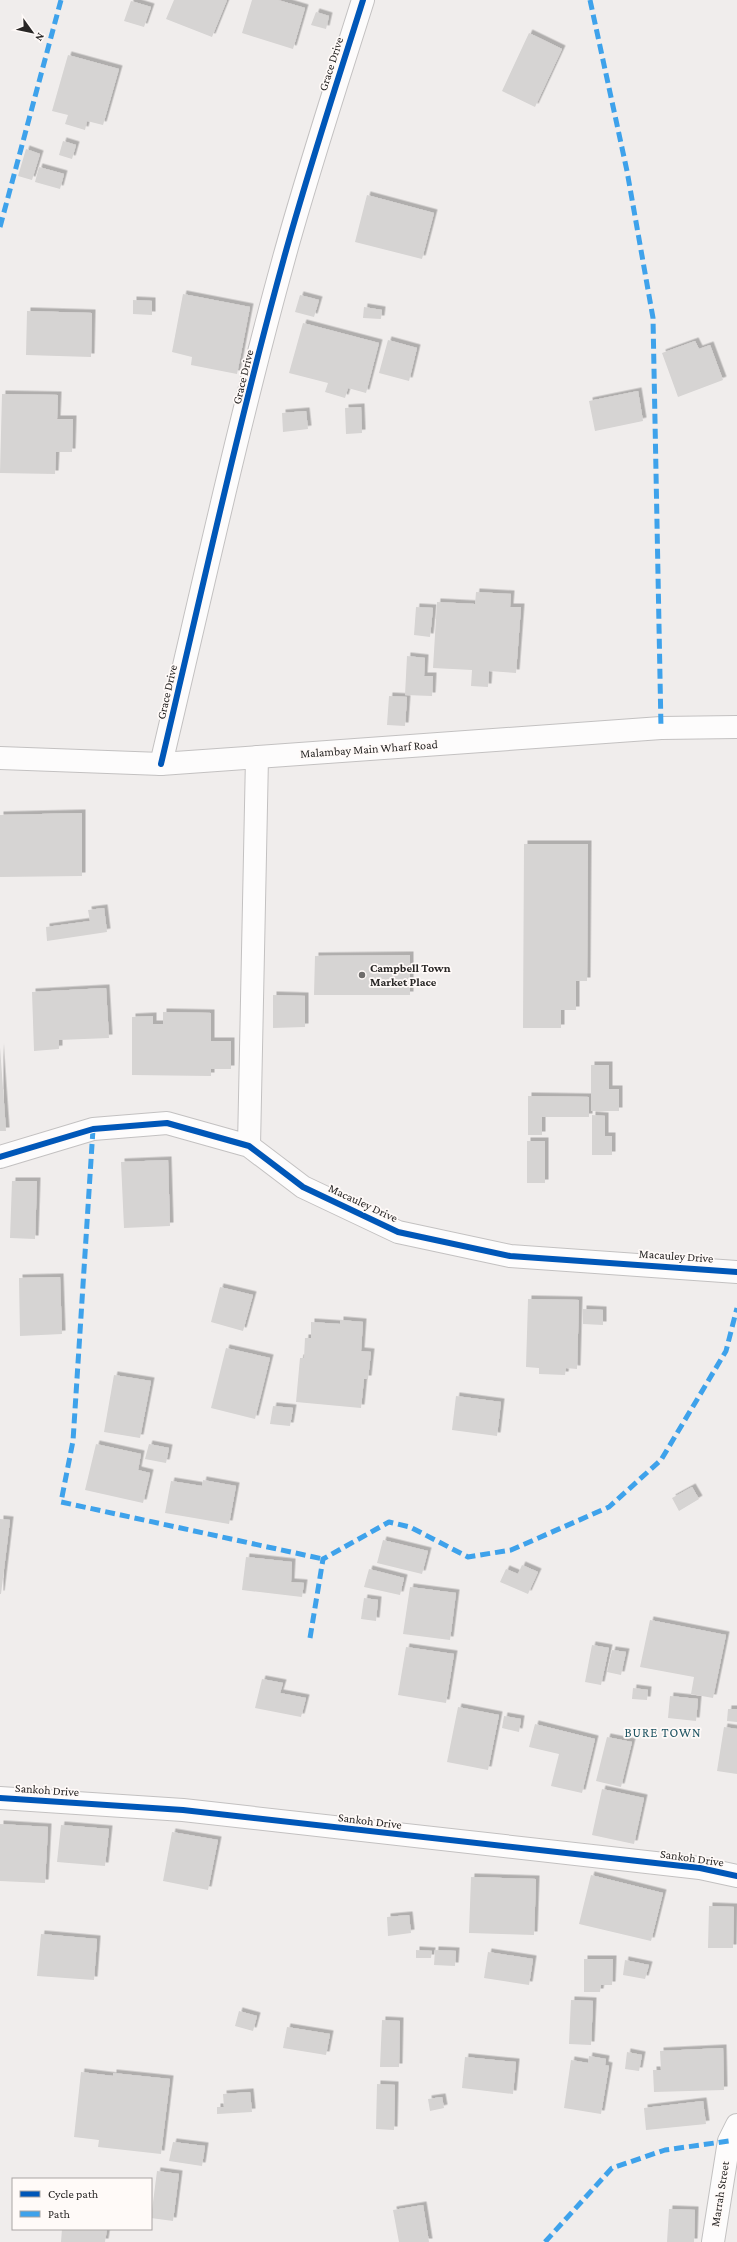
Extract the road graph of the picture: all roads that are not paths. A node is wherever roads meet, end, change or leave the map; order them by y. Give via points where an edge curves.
1 (363, 0) edge
2 (737, 726) edge
3 (257, 757) junction
4 (0, 758) edge
5 (161, 764) junction
6 (249, 1146) junction
7 (0, 1157) edge
8 (737, 1272) edge
9 (0, 1798) edge
10 (737, 1876) edge
11 (737, 2125) edge
12 (713, 2242) edge

1 - 5 street, Grace Drive via 284,259 224,494
2 - 3 street, Malambay Main Wharf Road via 662,728
3 - 5 street, Malambay Main Wharf Road
3 - 6 street
4 - 5 street, Malambay Main Wharf Road
6 - 7 street, Macauley Drive via 167,1123 94,1129
6 - 8 street, Macauley Drive via 303,1187 398,1232 510,1256
9 - 10 street, Sankoh Drive via 183,1810 700,1868
11 - 12 street, Marrah Street via 729,2141

